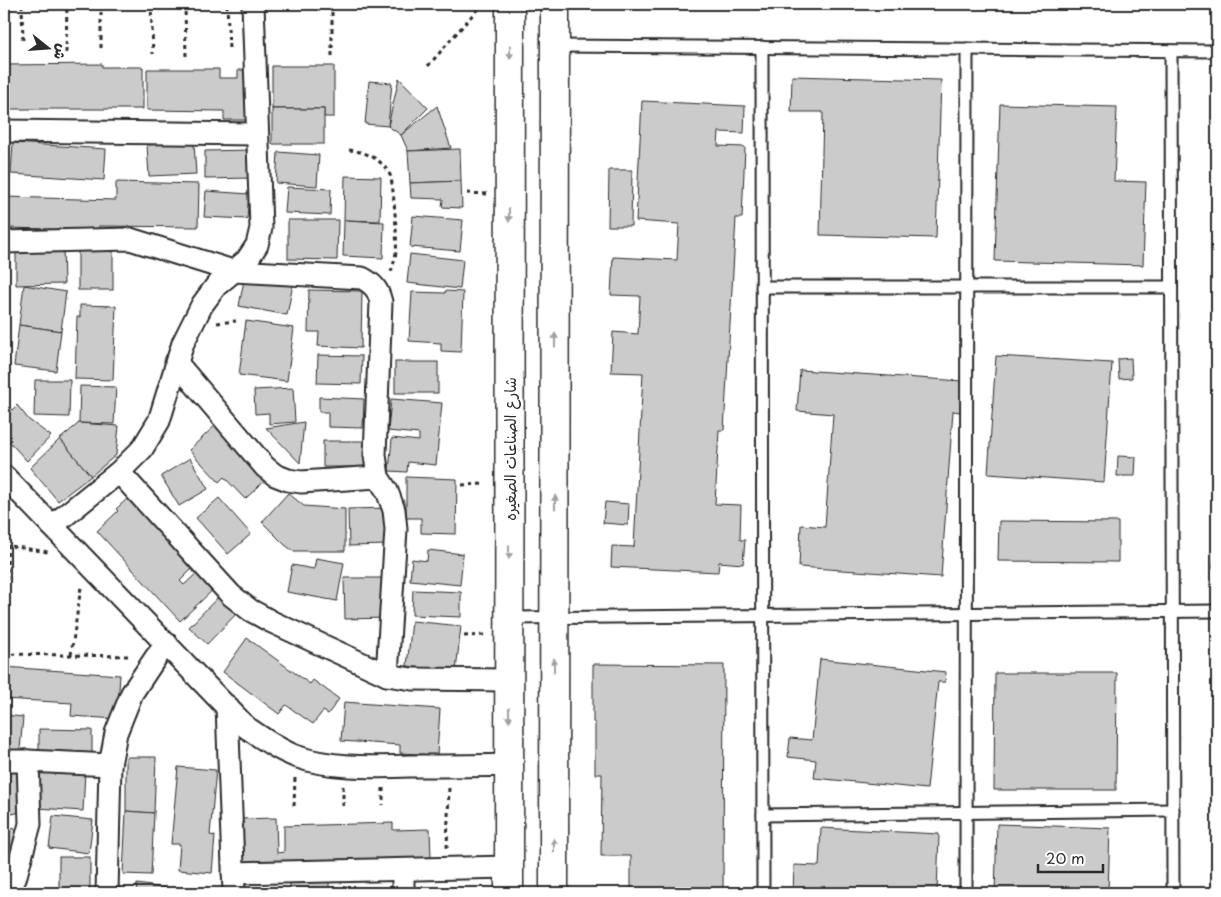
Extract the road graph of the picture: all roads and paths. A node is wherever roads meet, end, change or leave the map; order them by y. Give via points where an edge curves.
1 (22, 4) edge
2 (67, 4) edge
3 (101, 4) edge
4 (152, 4) edge
5 (185, 4) edge
6 (227, 4) edge
7 (253, 4) edge
8 (332, 4) edge
9 (482, 4) edge
10 (510, 4) edge
11 (555, 4) edge
12 (22, 44) dead end
13 (555, 46) junction
14 (762, 47) junction
15 (101, 48) dead end
16 (229, 49) dead end
17 (967, 49) junction
18 (1171, 51) junction
19 (1217, 51) edge
20 (66, 53) dead end
21 (153, 54) dead end
22 (332, 56) dead end
23 (186, 58) dead end
24 (428, 66) dead end
25 (4, 131) edge
26 (257, 134) junction
27 (349, 150) dead end
28 (4, 242) edge
29 (233, 271) junction
30 (762, 287) junction
31 (967, 287) junction
32 (1172, 287) junction
33 (379, 291) junction
34 (176, 362) junction
35 (118, 472) junction
36 (4, 476) edge
37 (378, 477) junction
38 (52, 526) junction
39 (8, 545) dead end
40 (86, 560) junction
41 (1172, 611) junction
42 (1217, 611) edge
43 (966, 613) junction
44 (763, 616) junction
45 (554, 617) junction
46 (509, 618) junction
47 (162, 651) junction
48 (4, 653) edge
49 (71, 655) junction
50 (387, 675) junction
51 (509, 680) junction
52 (227, 706) junction
53 (295, 756) junction
54 (4, 761) edge
55 (28, 761) junction
56 (110, 765) junction
57 (509, 765) junction
58 (450, 766) junction
59 (294, 806) dead end
60 (1173, 810) junction
61 (966, 813) junction
62 (763, 815) junction
63 (446, 869) junction
64 (403, 870) junction
65 (509, 880) edge
66 (233, 883) edge
67 (5, 893) edge
68 (107, 893) edge
69 (403, 893) edge
70 (554, 893) edge
71 (763, 893) edge
72 (966, 893) edge
73 (1173, 893) edge

1 - 12 path
2 - 20 path
3 - 15 path
4 - 21 path
5 - 23 path
6 - 16 path
7 - 26 street
8 - 22 path
9 - 24 path
10 -> 46 street, شارع الصناعات الصغيره
11 - 13 street
13 - 14 lane
45 -> 13 street
14 - 17 lane
14 - 30 lane
17 - 18 lane
17 - 31 lane
18 - 19 lane
18 - 32 lane
25 - 26 street
26 - 29 street via 261,228 247,260
27 - 33 path via 374,157 392,177 397,250 391,272
28 - 29 street via 130,239
29 - 33 street via 362,278
29 - 34 street via 202,305
30 - 31 lane
30 - 44 lane
31 - 32 lane
31 - 43 lane
32 - 41 lane
33 - 37 street via 382,302 375,455
34 - 35 street via 159,421 142,449
34 - 37 street via 264,468 275,475 301,482
35 - 38 street
35 - 50 street via 231,594 250,610
36 - 38 street
37 - 50 street via 394,510 396,529
38 - 40 street
39 - 48 path
40 - 47 street
40 - 49 path
41 - 42 lane
41 - 43 lane
41 - 60 lane
43 - 44 lane
43 - 61 lane
44 - 45 lane
44 - 62 lane
45 - 46 lane
70 -> 45 street
46 - 51 street, شارع الصناعات الصغيره
47 - 49 path
47 - 52 street
47 - 56 street via 132,693 116,732
48 - 49 path
50 - 51 street via 412,679
51 -> 57 street, شارع الصناعات الصغيره
52 - 53 street via 246,727
52 - 66 street
53 - 58 street via 342,765
53 - 59 path
54 - 55 street
55 - 56 street
55 - 67 street via 30,824 15,878
56 - 68 street
57 - 58 street
57 - 65 street, شارع الصناعات الصغيره
58 - 63 path
60 - 61 lane
60 - 73 lane
61 - 62 lane
61 - 72 lane
62 - 71 lane
63 - 64 street
63 - 65 street
64 - 66 street
64 - 69 street

